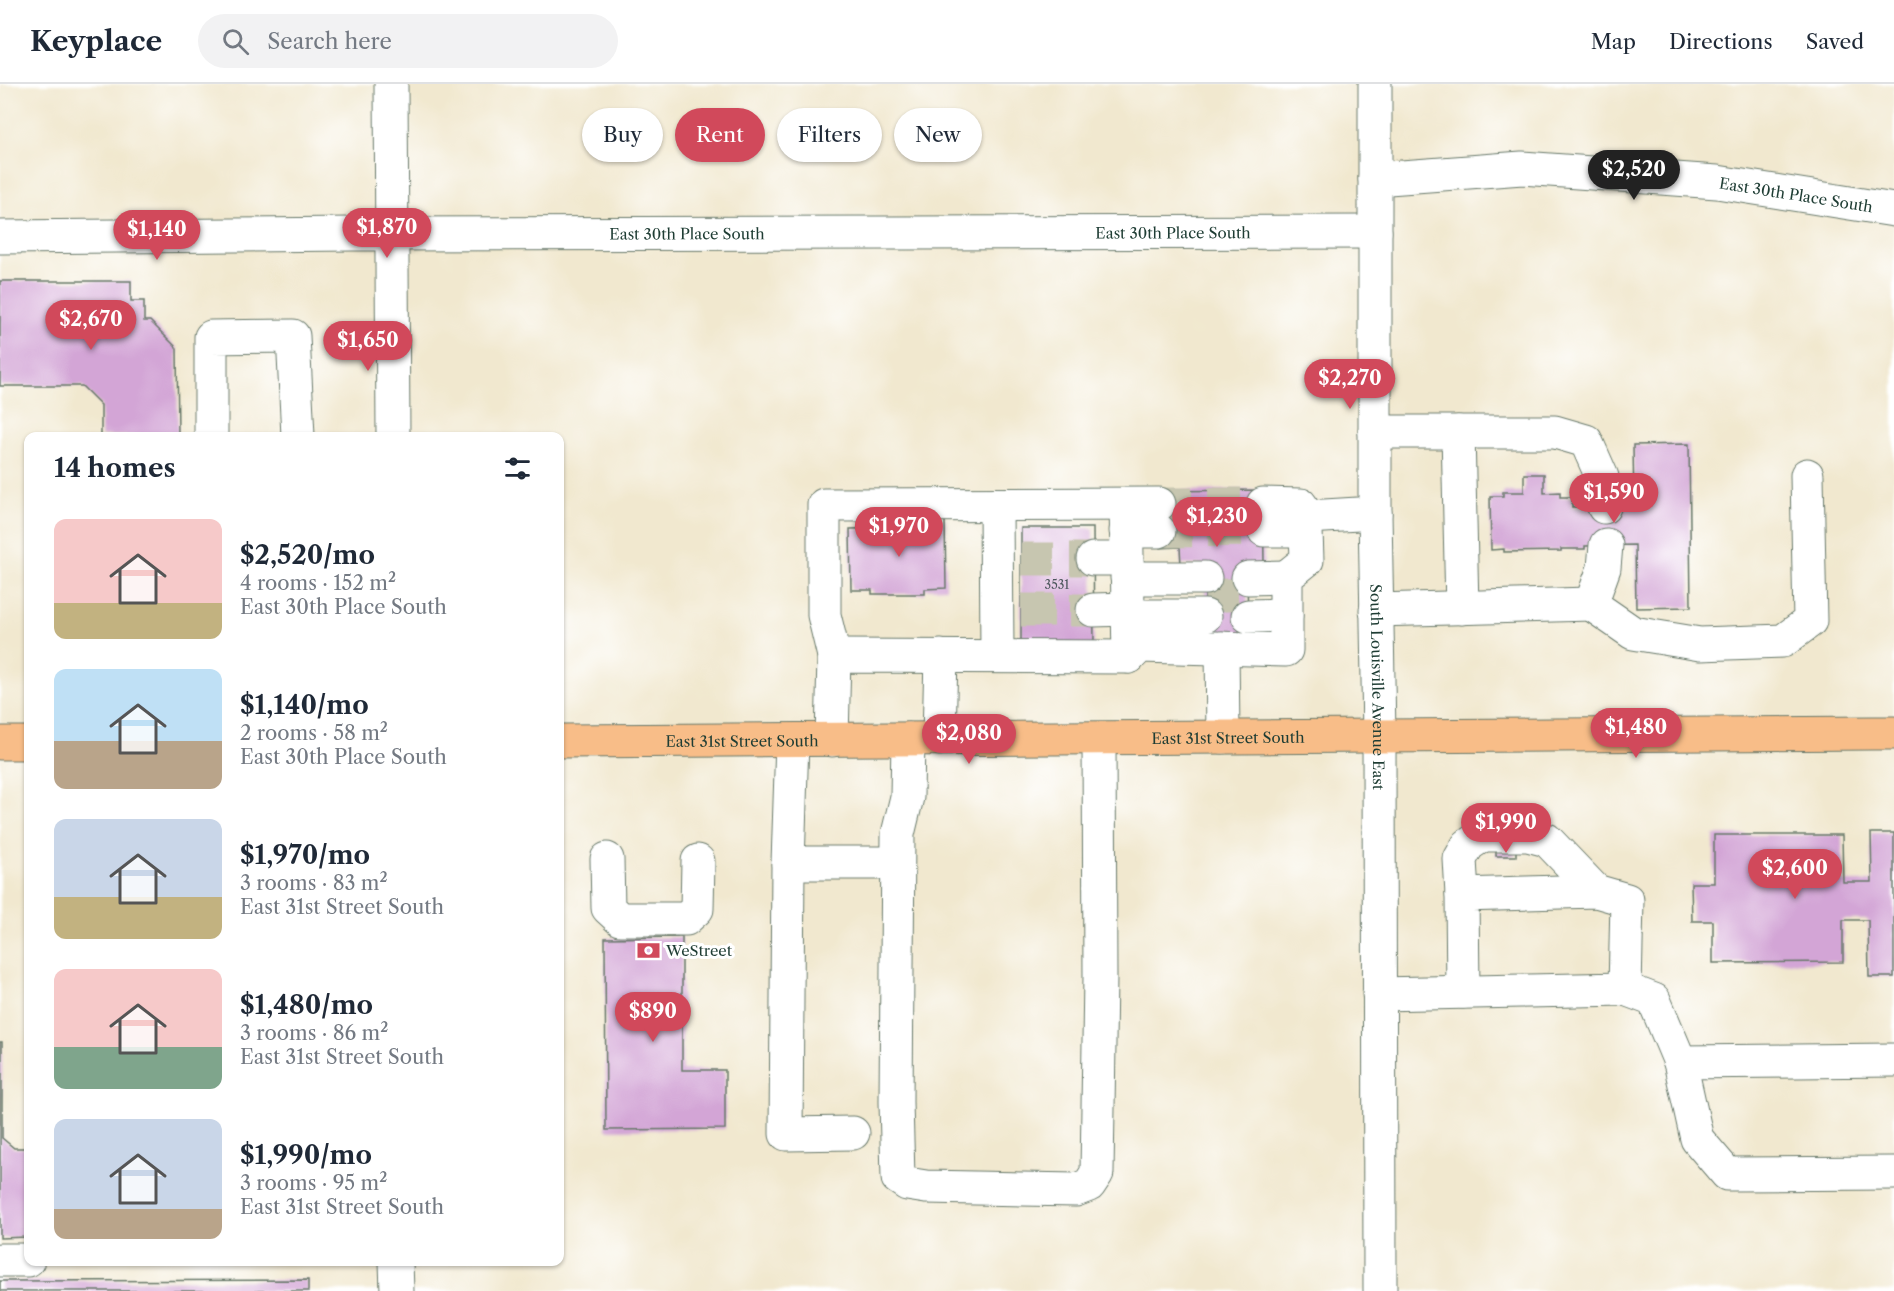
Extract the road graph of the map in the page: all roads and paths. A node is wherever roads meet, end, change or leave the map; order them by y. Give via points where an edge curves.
1 (391, 84) edge
2 (1375, 84) edge
3 (1375, 179) junction
4 (1894, 210) edge
5 (1376, 232) junction
6 (392, 234) junction
7 (0, 237) edge
8 (211, 432) edge
9 (298, 432) edge
10 (393, 432) edge
11 (1376, 432) junction
12 (1458, 432) junction
13 (1808, 475) dead end
14 (996, 505) junction
15 (1604, 507) dead end
16 (1375, 513) junction
17 (1263, 517) tunnel mouth
18 (1159, 518) dead end
19 (1307, 524) junction
20 (1606, 545) dead end
21 (1093, 559) tunnel mouth
22 (1127, 571) junction
23 (1205, 596) tunnel mouth
24 (1248, 596) tunnel mouth
25 (1286, 596) junction
26 (1591, 604) junction
27 (1462, 608) junction
28 (1093, 610) dead end
29 (1376, 610) junction
30 (1222, 648) junction
31 (834, 656) junction
32 (941, 656) junction
33 (997, 656) junction
34 (1129, 657) junction
35 (1894, 732) edge
36 (1378, 735) junction
37 (1223, 737) junction
38 (832, 740) junction
39 (923, 740) junction
40 (1099, 740) junction
41 (564, 741) edge
42 (792, 741) junction
43 (0, 743) edge
44 (24, 743) edge
45 (607, 859) dead end
46 (698, 861) dead end
47 (788, 863) junction
48 (883, 863) dead end
49 (1596, 891) junction
50 (1462, 895) junction
51 (1625, 989) junction
52 (1463, 992) junction
53 (1378, 994) junction
54 (1894, 1060) edge
55 (1680, 1062) junction
56 (853, 1133) dead end
57 (1894, 1173) edge
58 (0, 1260) edge
59 (24, 1260) edge
60 (396, 1266) edge
61 (397, 1291) edge
62 (1380, 1291) edge

1 - 6 street
2 - 3 street, South Louisville Avenue East
3 - 4 street, East 30th Place South via 1522,168 1717,182
3 - 5 street, South Louisville Avenue East
5 - 6 street, East 30th Place South
5 - 11 street, South Louisville Avenue East
6 - 7 street, East 30th Place South
6 - 10 street
8 - 9 street via 211,337 293,336
11 - 12 street
11 - 16 street, South Louisville Avenue East
12 - 15 street via 1555,432 1586,441 1602,477
12 - 27 street
13 - 26 street via 1810,621 1783,641 1700,644 1633,633
14 - 22 street
14 - 31 street via 825,505 825,615
14 - 33 street via 1009,559 1009,610
16 - 19 street
16 - 29 street, South Louisville Avenue East
17 - 19 street via 1301,505
18 - 22 street
19 - 25 street via 1307,560
20 - 26 street via 1604,568
21 - 22 street
22 - 23 street
22 - 28 street
22 - 34 street
24 - 25 street
25 - 30 street via 1286,650
26 - 27 street
27 - 29 street
29 - 36 street, South Louisville Avenue East
30 - 34 street via 1140,646
30 - 37 street
31 - 32 street
31 - 38 street
32 - 33 street
32 - 39 street
33 - 34 street
35 - 36 main road, East 31st Street South
36 - 37 main road, East 31st Street South
36 - 53 street, South Louisville Avenue East
37 - 40 main road, East 31st Street South
38 - 39 main road, East 31st Street South
38 - 42 main road, East 31st Street South
39 - 40 main road, East 31st Street South
39 - 40 street via 898,834 898,1178 926,1187 1076,1190 1089,1185 1097,1173
41 - 42 main road, East 31st Street South
42 - 47 street
43 - 44 main road
45 - 46 street via 608,908 620,919 686,919 697,909
47 - 48 street
47 - 56 street via 786,1134
49 - 50 street
49 - 50 street via 1547,840 1528,835 1483,835 1468,845 1460,859
49 - 51 street via 1627,900
50 - 52 street
51 - 52 street
51 - 55 street via 1654,1000
52 - 53 street
53 - 62 street, South Louisville Avenue East
54 - 55 street
55 - 57 street via 1697,1139 1727,1174
58 - 59 street
60 - 61 street

